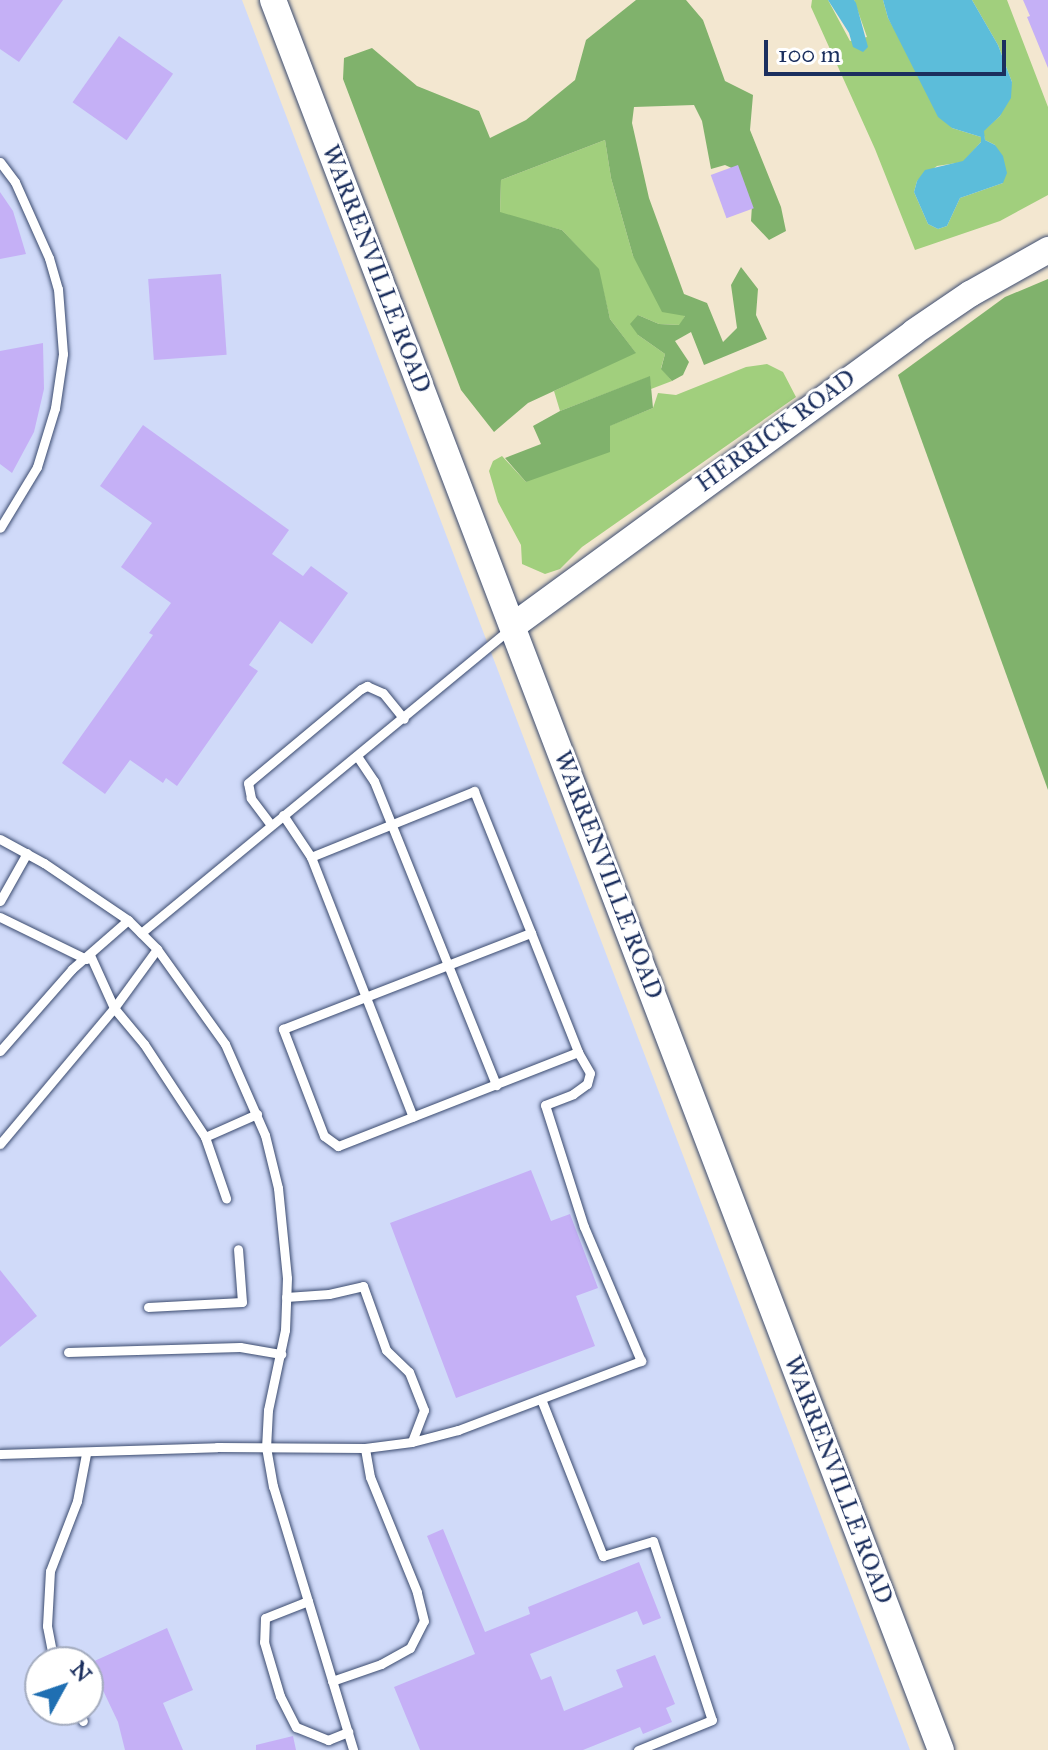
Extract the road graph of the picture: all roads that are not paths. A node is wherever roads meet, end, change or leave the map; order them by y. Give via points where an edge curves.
1 (273, 0) edge
2 (0, 162) edge
3 (1048, 250) edge
4 (0, 528) edge
5 (513, 626) junction
6 (404, 719) junction
7 (357, 756) junction
8 (283, 815) junction
9 (392, 824) junction
10 (271, 825) junction
11 (0, 839) edge
12 (27, 853) junction
13 (311, 857) junction
14 (0, 901) edge
15 (0, 917) edge
16 (128, 920) junction
17 (141, 933) junction
18 (531, 933) junction
19 (157, 949) junction
20 (88, 957) junction
21 (448, 966) junction
22 (366, 998) junction
23 (114, 1008) junction
24 (0, 1051) edge
25 (578, 1052) junction
26 (496, 1085) junction
27 (257, 1114) junction
28 (413, 1117) junction
29 (205, 1137) junction
30 (0, 1144) edge
31 (226, 1198) dead end
32 (238, 1249) dead end
33 (286, 1297) junction
34 (148, 1307) dead end
35 (68, 1352) dead end
36 (281, 1354) junction
37 (541, 1399) junction
38 (412, 1442) junction
39 (266, 1447) junction
40 (365, 1448) junction
41 (0, 1454) edge
42 (86, 1454) junction
43 (308, 1601) junction
44 (51, 1646) edge
45 (332, 1681) junction
46 (348, 1732) junction
47 (353, 1750) edge
48 (638, 1750) edge
49 (941, 1750) edge

1 - 5 main road, WARRENVILLE ROAD
2 - 4 lane via 49,258 58,289 63,354 55,408 37,467
3 - 5 main road, HERRICK ROAD via 914,332
5 - 6 lane
5 - 49 main road, WARRENVILLE ROAD
6 - 7 lane
6 - 10 lane via 383,693 367,686 361,689 248,783 251,798
7 - 8 lane
7 - 9 lane
8 - 10 lane
8 - 13 lane
9 - 13 lane
9 - 18 lane via 474,791
9 - 21 lane
10 - 17 lane
11 - 12 lane
12 - 14 lane
12 - 16 lane
13 - 22 lane
15 - 20 lane
16 - 17 lane
16 - 20 lane
17 - 19 lane
18 - 21 lane
18 - 25 lane
19 - 23 lane
19 - 27 lane via 225,1044
20 - 23 lane
20 - 24 lane
21 - 22 lane
21 - 26 lane
22 - 28 lane
22 - 28 lane via 283,1029 324,1136 338,1146
23 - 29 lane
23 - 30 lane
25 - 26 lane
25 - 37 lane via 590,1073 587,1084 545,1105 584,1227 641,1361
26 - 28 lane
27 - 29 lane
27 - 33 lane via 278,1188
29 - 31 lane
32 - 34 lane via 242,1302
33 - 36 lane
33 - 38 lane via 363,1286 386,1350 409,1372 424,1410
35 - 36 lane via 240,1347
36 - 39 lane
37 - 38 lane
37 - 48 lane via 603,1556 653,1541 712,1720
38 - 40 lane
39 - 40 lane
39 - 42 lane
39 - 43 lane
40 - 45 lane via 370,1477 424,1621 410,1648
41 - 42 lane
42 - 44 lane via 77,1501 50,1571
43 - 45 lane
43 - 46 lane via 265,1618 264,1642 280,1696 296,1727 328,1740
45 - 46 lane
46 - 47 lane

